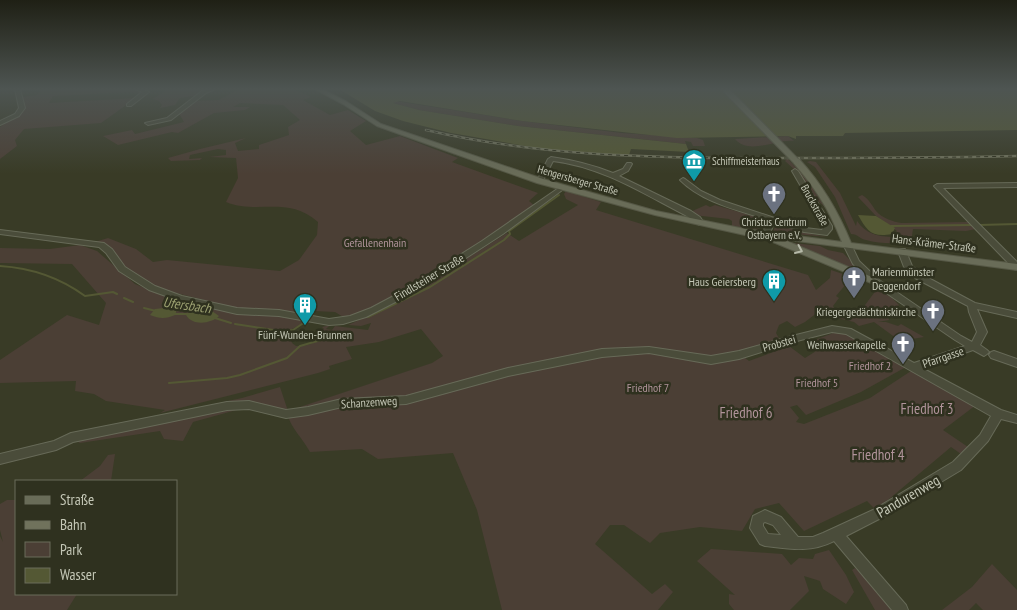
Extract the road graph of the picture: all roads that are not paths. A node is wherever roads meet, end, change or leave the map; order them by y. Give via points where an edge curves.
1 (12, 117) edge
2 (171, 117) edge
3 (367, 117) edge
4 (752, 117) edge
5 (0, 123) edge
6 (148, 123) dead end
7 (795, 171) dead end
8 (613, 176) junction
9 (683, 180) dead end
10 (540, 181) junction
11 (631, 185) junction
12 (1017, 185) edge
13 (563, 188) junction
14 (689, 217) junction
15 (772, 219) junction
16 (0, 232) edge
17 (766, 235) junction
18 (847, 244) junction
19 (902, 251) junction
20 (1017, 267) edge
21 (876, 282) junction
22 (972, 309) junction
23 (1017, 315) edge
24 (973, 347) junction
25 (711, 360) joint
26 (1017, 363) edge
27 (912, 367) junction
28 (998, 414) junction
29 (1017, 419) edge
30 (0, 459) edge
31 (836, 534) junction
32 (795, 544) dead end
33 (901, 610) edge

1 - 5 street
2 - 6 street
3 - 10 main road, Hengersberger Straße via 379,125
4 - 18 main road, bridge via 824,193
7 - 15 street, Bruckstraße via 828,226 826,231 819,233
8 - 10 street via 588,165 551,159
8 - 11 street
8 - 11 street via 627,167
9 - 15 street via 712,199
10 - 13 main road, Hengersberger Straße
11 - 14 street
12 - 20 street via 937,186
13 - 14 main road, Hengersberger Straße
13 - 16 street, Findlsteiner Straße via 500,234 417,286 370,312 349,320 329,322 279,313 237,311 180,298 152,288 122,269 101,245
14 - 17 main road, Hengersberger Straße via 700,223
15 - 17 street
17 - 18 main road, Hengersberger Straße
17 -> 21 main road
18 - 19 main road, Hans-Krämer-Straße
18 - 21 street via 856,262
19 - 20 main road, Hans-Krämer-Straße
19 - 22 street via 908,267 918,276
21 - 24 street
22 - 23 street
22 - 24 street via 982,332
24 - 26 street
24 - 27 street, Pfarrgasse
25 - 27 street, Probstei via 832,329 848,332
25 - 30 street, Schanzenweg via 649,350 602,353 515,371 406,400 342,403 286,414 249,405 227,406 71,438
27 - 28 street
28 - 29 street
28 - 31 street, Pandurenweg via 984,438 957,466 890,507
31 - 32 street, Pandurenweg via 813,543
31 - 33 street

